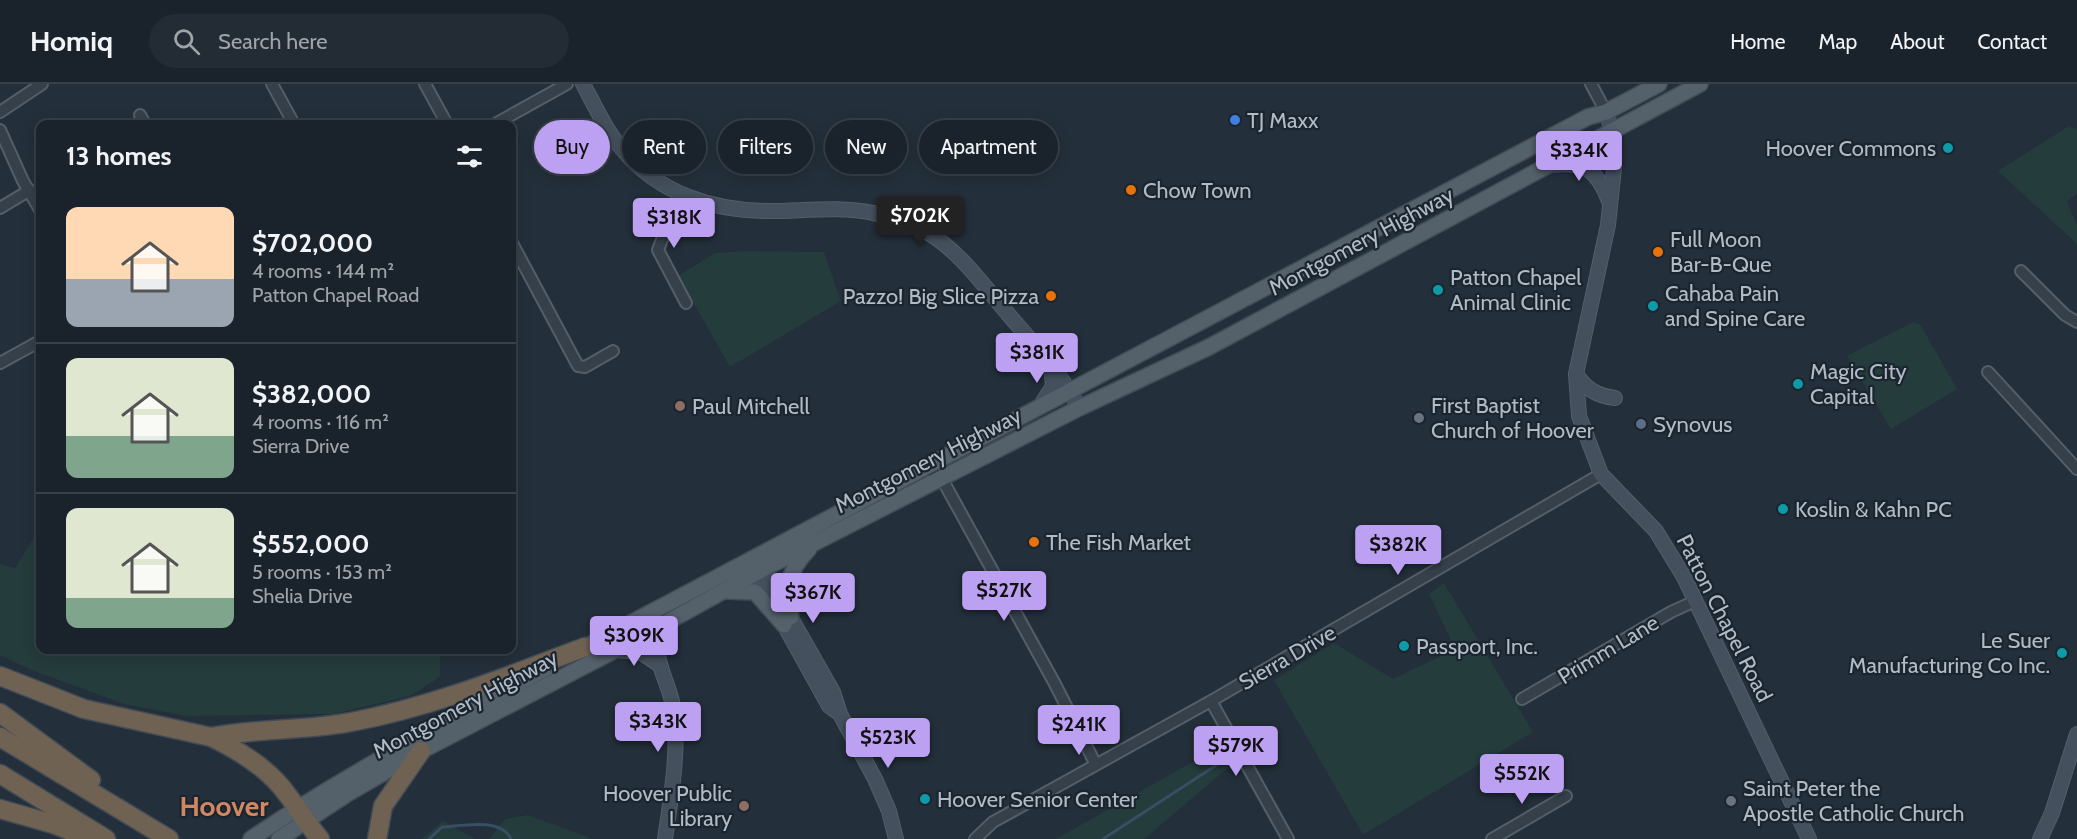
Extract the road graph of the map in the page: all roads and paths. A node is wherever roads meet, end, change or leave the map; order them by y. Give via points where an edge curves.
1 (42, 84) edge
2 (272, 84) edge
3 (425, 84) edge
4 (567, 84) edge
5 (583, 84) edge
6 (1591, 84) edge
7 (1659, 84) edge
8 (1700, 84) edge
9 (0, 112) edge
10 (1606, 112) junction
11 (292, 120) edge
12 (445, 120) edge
13 (502, 120) edge
14 (0, 130) edge
15 (1612, 130) junction
16 (1547, 165) junction
17 (30, 190) junction
18 (680, 194) junction
19 (36, 202) edge
20 (1610, 204) junction
21 (0, 208) edge
22 (516, 250) edge
23 (2022, 270) dead end
24 (686, 303) dead end
25 (2077, 322) edge
26 (36, 343) edge
27 (613, 351) dead end
28 (0, 363) edge
29 (1050, 364) junction
30 (1988, 372) dead end
31 (1576, 374) junction
32 (1070, 392) junction
33 (1615, 398) dead end
34 (1039, 408) junction
35 (1079, 408) junction
36 (928, 468) junction
37 (2077, 469) edge
38 (1601, 474) junction
39 (942, 479) junction
40 (814, 543) junction
41 (756, 567) junction
42 (720, 592) junction
43 (1695, 602) junction
44 (669, 620) junction
45 (787, 621) junction
46 (585, 647) junction
47 (614, 650) junction
48 (660, 665) junction
49 (0, 676) edge
50 (1522, 699) dead end
51 (1211, 701) junction
52 (0, 712) edge
53 (2077, 734) edge
54 (0, 737) edge
55 (211, 737) junction
56 (421, 751) junction
57 (1095, 764) junction
58 (0, 774) edge
59 (1566, 796) dead end
60 (0, 809) edge
61 (300, 815) junction
62 (130, 816) junction
63 (91, 839) edge
64 (106, 839) edge
65 (169, 839) edge
66 (251, 839) edge
67 (279, 839) edge
68 (320, 839) edge
69 (377, 839) edge
70 (665, 839) edge
71 (896, 839) edge
72 (975, 839) edge
73 (1288, 839) edge
74 (1492, 839) edge
75 (1809, 839) edge
76 (2040, 839) edge

1 - 9 street
2 - 11 street
3 - 12 street
4 - 13 street
5 - 18 street via 623,151 647,174
6 - 10 street
7 - 10 main road, Montgomery Highway
8 - 15 main road, Montgomery Highway
10 - 15 street, Patton Chapel Road
10 - 32 main road, Montgomery Highway via 1588,117
14 - 17 street
15 - 16 main road, Montgomery Highway
15 - 20 street, Patton Chapel Road via 1614,168
16 - 20 street via 1584,166 1604,189
16 - 35 main road, Montgomery Highway via 1218,342
17 - 19 street
17 - 21 street
18 - 24 street via 658,250
18 - 29 street via 744,211 860,211 926,231 959,257
20 - 31 street, Patton Chapel Road
22 - 27 street via 578,366 585,367
23 - 25 street via 2065,315
26 - 28 street
29 - 32 street
29 - 34 street via 1053,386
30 - 37 street
31 - 33 street via 1593,392
31 - 38 street, Patton Chapel Road via 1579,416
32 - 34 main road, Montgomery Highway
32 - 35 street
34 - 36 main road, Montgomery Highway
35 - 39 main road, Montgomery Highway
36 - 39 street
36 - 41 main road, Montgomery Highway
38 - 43 street, Patton Chapel Road via 1656,531
38 - 51 street, Sierra Drive
39 - 40 main road, Montgomery Highway
39 - 57 street
40 - 41 main road, Montgomery Highway
40 - 45 main road via 790,573
41 - 42 main road, Montgomery Highway
41 - 45 street
41 - 46 main road, Montgomery Highway
42 - 44 main road, Montgomery Highway
42 - 45 main road via 755,592
43 - 50 street, Primm Lane via 1671,612
43 - 75 street, Patton Chapel Road
44 - 47 main road, Montgomery Highway
44 - 48 street via 657,638
45 - 71 street via 833,692 840,714 889,811
46 - 55 highway via 443,700 397,712 349,723 295,730 240,731
46 - 61 main road, Montgomery Highway via 432,730
47 - 48 street via 640,652
47 - 56 main road, Montgomery Highway
48 - 70 street via 674,710 673,768
49 - 55 highway via 84,710
51 - 57 street, Sierra Drive
51 - 73 street
52 - 62 highway
53 - 76 street
54 - 62 highway
55 - 61 highway via 268,775 286,792
56 - 61 main road, Montgomery Highway
56 - 69 highway via 383,806
57 - 72 street, Sierra Drive via 993,822
58 - 64 highway
59 - 74 street
60 - 63 highway
61 - 66 main road, Montgomery Highway
61 - 67 main road, Montgomery Highway
61 - 68 highway
62 - 65 highway

